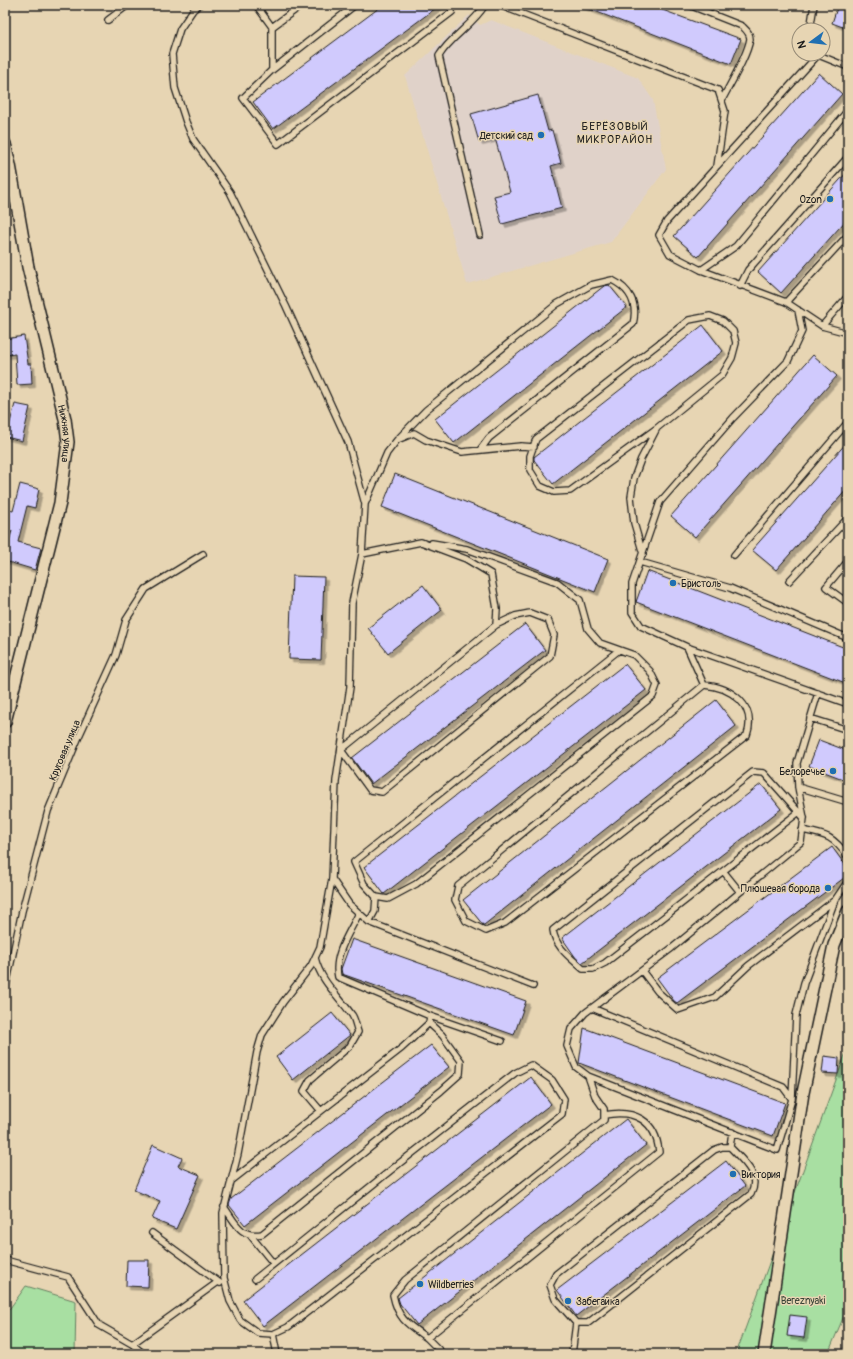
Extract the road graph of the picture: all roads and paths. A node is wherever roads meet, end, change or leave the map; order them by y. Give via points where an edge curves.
1 (128, 5) edge
2 (199, 5) edge
3 (256, 5) edge
4 (302, 5) edge
5 (355, 5) edge
6 (484, 5) edge
7 (499, 5) edge
8 (689, 5) edge
9 (814, 5) edge
10 (452, 12) dead end
11 (108, 20) dead end
12 (811, 22) edge
13 (272, 27) junction
14 (831, 60) edge
15 (811, 62) edge
16 (848, 67) edge
17 (272, 70) junction
18 (722, 100) junction
19 (848, 110) edge
20 (5, 144) edge
21 (848, 157) edge
22 (717, 166) junction
23 (480, 235) dead end
24 (848, 235) edge
25 (701, 270) junction
26 (740, 286) junction
27 (848, 296) edge
28 (786, 302) junction
29 (798, 310) junction
30 (822, 326) junction
31 (848, 333) edge
32 (848, 422) edge
33 (657, 428) junction
34 (397, 440) junction
35 (534, 447) junction
36 (480, 450) junction
37 (365, 504) junction
38 (848, 518) edge
39 (422, 542) junction
40 (203, 554) dead end
41 (362, 554) junction
42 (643, 554) junction
43 (734, 555) dead end
44 (848, 561) edge
45 (640, 562) junction
46 (789, 582) dead end
47 (848, 602) edge
48 (496, 625) junction
49 (848, 638) edge
50 (687, 647) junction
51 (619, 650) junction
52 (704, 685) junction
53 (818, 693) junction
54 (848, 704) edge
55 (810, 718) junction
56 (5, 722) edge
57 (848, 730) edge
58 (341, 750) junction
59 (798, 787) junction
60 (848, 802) edge
61 (799, 812) junction
62 (804, 818) junction
63 (802, 830) junction
64 (848, 857) edge
65 (724, 872) junction
66 (332, 879) junction
67 (848, 881) edge
68 (740, 892) junction
69 (376, 897) junction
70 (834, 900) junction
71 (848, 910) edge
72 (359, 913) junction
73 (369, 922) junction
74 (315, 958) junction
75 (642, 971) junction
76 (533, 986) dead end
77 (5, 991) edge
78 (592, 1008) junction
79 (430, 1016) junction
80 (429, 1023) junction
81 (502, 1041) dead end
82 (588, 1076) junction
83 (792, 1099) junction
84 (321, 1112) junction
85 (604, 1116) junction
86 (732, 1132) junction
87 (730, 1147) junction
88 (231, 1182) junction
89 (224, 1207) junction
90 (152, 1234) dead end
91 (251, 1236) junction
92 (5, 1260) edge
93 (273, 1263) junction
94 (255, 1279) dead end
95 (218, 1282) junction
96 (227, 1288) junction
97 (576, 1323) junction
98 (272, 1334) junction
99 (427, 1338) junction
100 (132, 1344) junction
101 (144, 1354) edge
102 (277, 1354) edge
103 (443, 1354) edge
104 (572, 1354) edge
105 (764, 1354) edge

1 - 11 lane
2 - 37 lane via 180,28 172,54 174,88 193,140 230,192 286,306 348,442
3 - 13 lane
4 - 13 lane
5 - 17 lane
6 - 23 lane via 439,56
7 - 18 lane via 718,90
8 - 18 lane via 742,26 749,33 750,39 741,63
9 - 12 lane
10 - 17 lane via 278,144 243,98
13 - 17 lane
14 - 16 lane
15 - 22 lane
18 - 22 lane via 725,111
19 - 25 lane via 736,246
20 - 56 street, Нижняя улица via 28,267 65,419 68,442 60,503
21 - 26 lane via 748,270
22 - 25 lane via 667,221 659,235 670,254
24 - 28 lane
25 - 26 lane
26 - 28 lane
27 - 30 lane
28 - 29 lane
29 - 30 lane
29 - 42 lane via 802,331 788,361 733,418 660,502
30 - 31 lane
32 - 43 lane
33 - 35 lane via 570,491 554,492 540,486 530,470 530,456
33 - 35 lane via 722,375 732,358 736,343 733,331 723,321 710,316 689,320 536,439
33 - 42 lane via 634,478 634,523
34 - 36 lane via 414,434 462,452
34 - 36 lane via 426,410 558,304 591,285 612,280 622,284 632,297 636,312 633,324 489,438
34 - 37 lane via 387,453
35 - 36 lane
37 - 41 lane
38 - 46 lane
39 - 41 lane
39 - 48 lane via 466,559 491,574 497,608
39 - 51 lane via 467,549 557,582 580,600 588,629 600,643
40 - 77 lane, Круговая улица via 146,589 126,620 116,655 48,811 22,911
41 - 58 lane via 352,603 350,687
42 - 45 lane
44 - 47 lane via 826,587
45 - 49 lane via 730,588
45 - 50 lane via 632,584 632,612 641,626
48 - 58 lane
48 - 58 lane via 530,613 548,620 554,635 550,656 382,792 370,790
50 - 52 lane
50 - 53 lane
51 - 69 lane via 354,862 364,884
51 - 69 lane via 634,655 650,671 657,685 652,696 416,884 388,898
52 - 52 lane via 458,886 455,900 466,921 486,931 505,923 747,735 751,724 744,705 730,691
53 - 54 lane
53 - 55 lane
55 - 57 lane
55 - 59 lane via 797,763
58 - 66 lane via 336,781
59 - 60 lane
59 - 62 lane
61 - 62 lane
61 - 65 lane
61 - 65 lane via 764,773 753,772 554,930 554,939 583,970 593,969 605,963
62 - 63 lane
63 - 64 lane via 827,835
63 - 68 lane via 801,842
65 - 68 lane
66 - 72 lane via 349,904
66 - 74 lane via 320,947
67 - 70 lane
68 - 75 lane
69 - 73 lane via 375,911
70 - 75 lane via 748,966 715,997 678,1010 658,992
70 - 83 lane via 804,983 796,1015
71 - 105 street via 834,945 803,1093
72 - 73 lane
72 - 79 lane via 339,954 336,968 338,977
73 - 76 lane
74 - 84 lane via 330,989 353,1016 358,1032 350,1046 310,1080 304,1091
74 - 88 lane via 262,1035
75 - 78 lane
78 - 82 lane via 571,1029 567,1046 576,1067
78 - 83 lane via 783,1087
79 - 80 lane
79 - 81 lane
80 - 84 lane via 402,1048
80 - 91 lane via 461,1061 460,1074 262,1234
82 - 85 lane via 595,1096 604,1109
82 - 86 lane
83 - 86 lane via 777,1150
84 - 88 lane
85 - 99 lane via 604,1120 405,1280 393,1295 404,1323
85 - 99 lane via 630,1113 644,1120 658,1142 659,1152
86 - 87 lane
87 - 97 lane via 754,1175 751,1194 588,1323
87 - 97 lane via 714,1150 556,1274 550,1285 555,1299
88 - 89 lane
89 - 91 lane via 243,1232
89 - 96 lane via 224,1278
90 - 95 lane
91 - 93 lane
92 - 100 lane via 68,1277 99,1325
93 - 94 lane
93 - 98 lane via 515,1073 531,1065 552,1080 564,1099 562,1114 288,1327
95 - 96 lane
95 - 100 lane
96 - 98 lane via 230,1301 240,1320 258,1333
97 - 104 lane
98 - 102 lane
99 - 103 lane
100 - 101 lane

